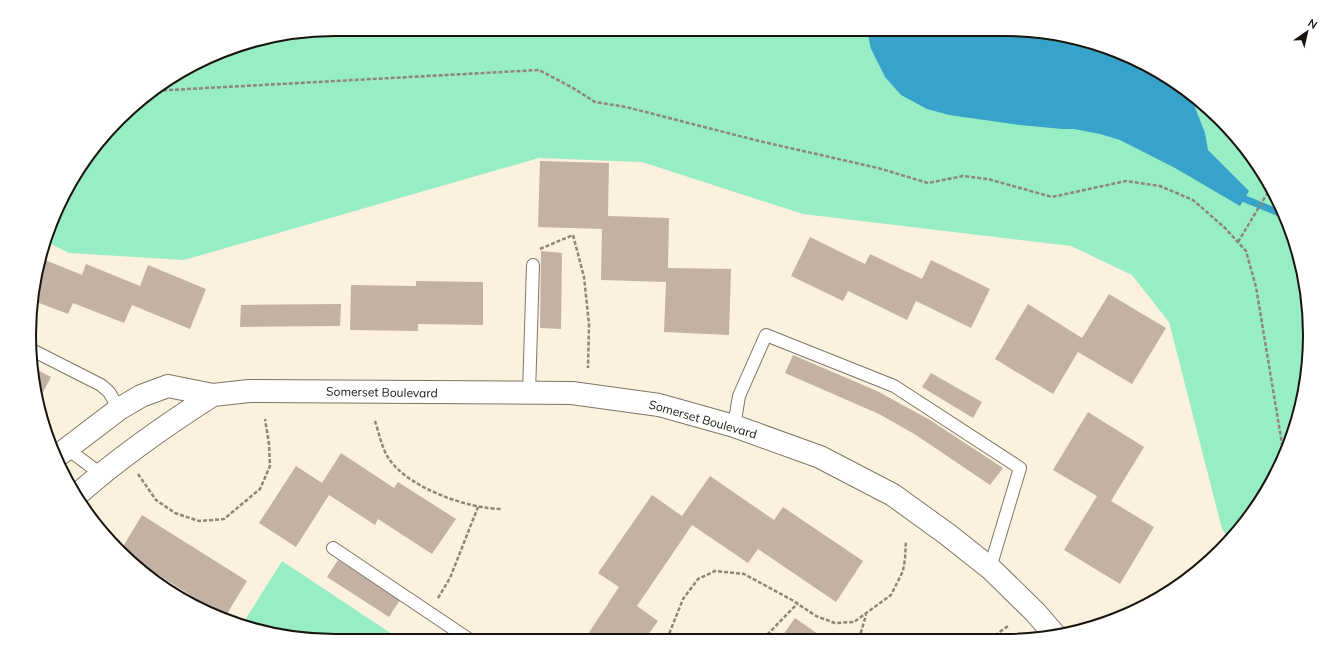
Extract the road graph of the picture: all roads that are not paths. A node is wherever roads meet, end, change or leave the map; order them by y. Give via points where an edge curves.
1 (533, 265) road end
2 (37, 353) edge
3 (529, 393) junction
4 (213, 395) junction
5 (119, 409) junction
6 (734, 426) junction
7 (61, 453) edge
8 (100, 474) junction
9 (81, 492) edge
10 (333, 548) dead end
11 (990, 568) junction
12 (1050, 630) edge
13 (461, 634) edge

1 - 3 lane
2 - 5 lane via 100,385 109,392
3 - 4 street, Somerset Boulevard via 249,391
3 - 6 street, Somerset Boulevard via 572,393 660,405
4 - 5 street, Somerset Boulevard via 168,386 141,396
4 - 8 street, Somerset Boulevard via 159,429
5 - 7 street, Somerset Boulevard
6 - 11 street, Somerset Boulevard via 820,457 893,495
6 - 11 lane via 739,396 766,335 894,386 1020,468
7 - 8 lane
8 - 9 street, Somerset Boulevard
10 - 13 lane
11 - 12 street, Somerset Boulevard

